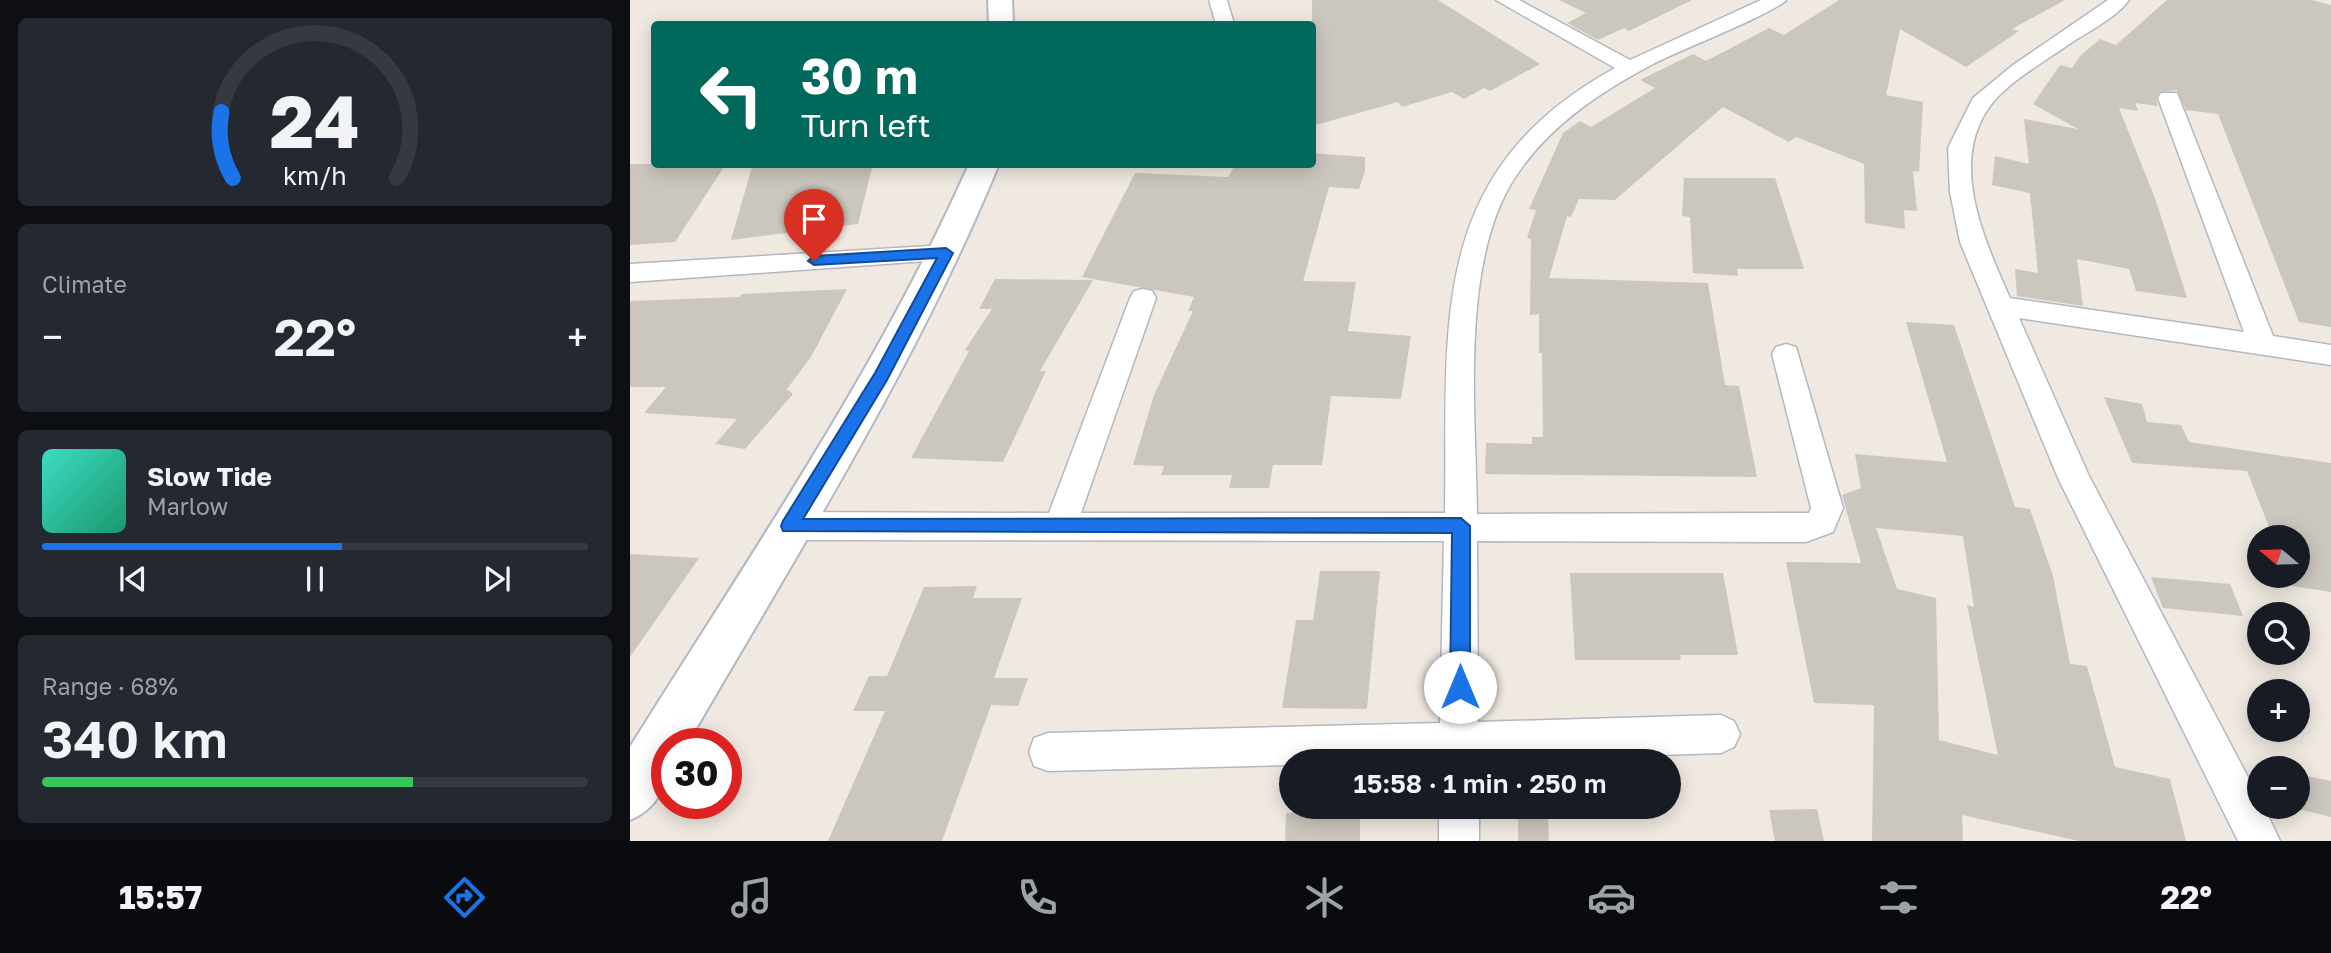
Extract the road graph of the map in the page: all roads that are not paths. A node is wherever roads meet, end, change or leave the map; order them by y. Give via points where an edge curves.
1 (1000, 0) edge
2 (1218, 0) edge
3 (1506, 0) edge
4 (1777, 0) edge
5 (2120, 0) edge
6 (1001, 21) edge
7 (1224, 21) edge
8 (1629, 68) junction
9 (2169, 98) dead end
10 (982, 168) edge
11 (946, 253) junction
12 (630, 273) edge
13 (1143, 298) dead end
14 (2003, 306) junction
15 (2263, 345) junction
16 (1786, 354) dead end
17 (2331, 355) edge
18 (789, 526) junction
19 (1060, 526) junction
20 (1461, 526) junction
21 (1721, 734) dead end
22 (1459, 749) edge
23 (1490, 749) edge
24 (1279, 751) edge
25 (1048, 752) dead end
26 (630, 794) edge
27 (1459, 819) edge
28 (1459, 841) edge
29 (2260, 841) edge

1 - 6 main road
2 - 7 street
3 - 8 street
4 - 8 street
5 - 14 street via 1992,90 1965,131 1959,148 1962,192 1973,242
8 - 20 street via 1539,130 1502,180 1482,219 1468,272 1462,335
9 - 15 street
10 - 11 main road
11 - 12 street
11 - 18 main road via 881,376
13 - 19 street
14 - 15 street
14 - 29 street via 2074,478
15 - 17 street
16 - 20 street via 1827,508 1822,522 1806,528
18 - 19 street
18 - 26 main road
19 - 20 street
20 - 22 street
21 - 23 street
24 - 25 street
27 - 28 street

